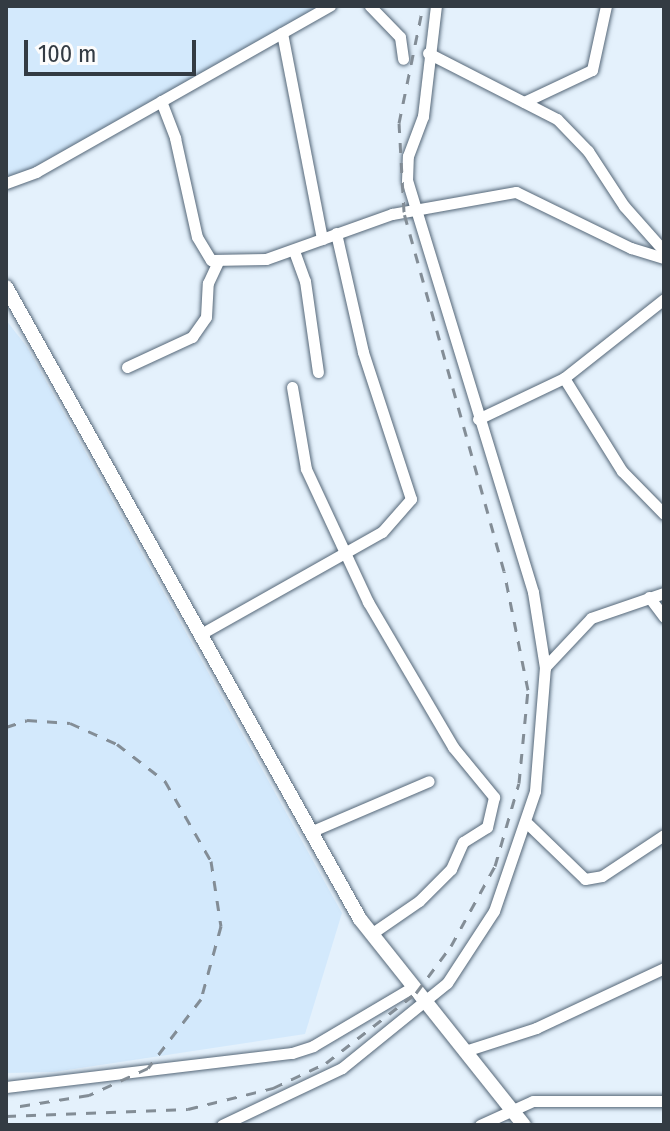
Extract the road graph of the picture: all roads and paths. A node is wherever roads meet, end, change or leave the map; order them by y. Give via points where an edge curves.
1 (330, 6) edge
2 (370, 6) edge
3 (436, 6) edge
4 (606, 6) edge
5 (282, 33) junction
6 (428, 53) junction
7 (403, 59) dead end
8 (161, 101) junction
9 (524, 102) junction
10 (6, 183) edge
11 (414, 211) junction
12 (336, 233) junction
13 (322, 239) junction
14 (294, 251) junction
15 (664, 251) edge
16 (664, 258) edge
17 (218, 262) junction
18 (6, 287) edge
19 (664, 299) edge
20 (127, 367) dead end
21 (318, 372) dead end
22 (564, 378) junction
23 (292, 387) dead end
24 (478, 419) junction
25 (664, 514) edge
26 (345, 553) junction
27 (664, 593) edge
28 (649, 597) junction
29 (664, 617) edge
30 (199, 635) junction
31 (545, 668) junction
32 (429, 781) dead end
33 (528, 824) junction
34 (310, 832) junction
35 (664, 835) edge
36 (371, 934) junction
37 (664, 968) edge
38 (411, 988) junction
39 (425, 1003) junction
40 (465, 1051) junction
41 (6, 1087) edge
42 (664, 1101) edge
43 (512, 1110) junction
44 (222, 1125) edge
45 (480, 1125) edge
46 (524, 1125) edge

1 - 5 street
2 - 7 street via 400,37
3 - 6 street
4 - 9 street via 592,70
5 - 8 street
5 - 13 street
6 - 9 street
6 - 11 street via 423,116 407,166
8 - 10 street via 36,172
8 - 17 street via 201,250
9 - 15 street via 551,114 588,151 624,206
11 - 12 street
11 - 16 street via 523,192 631,248
11 - 24 street
12 - 13 street
12 - 26 street via 381,417 411,492 408,506 392,525
13 - 14 street
14 - 17 street
14 - 21 street via 305,281
17 - 20 street via 208,283 206,317 192,337
18 - 30 street
19 - 22 street
22 - 24 street
22 - 25 street via 622,471
23 - 26 street via 306,469
24 - 31 street via 533,592
26 - 30 street
26 - 36 street via 453,747 491,788 495,801 487,827 463,842 451,869 419,901
27 - 28 street
28 - 29 street
28 - 31 street via 591,618
30 - 34 street
31 - 33 street
32 - 34 street
33 - 35 street via 585,879 602,876
33 - 39 street via 494,911 463,964
34 - 36 street
36 - 38 street
37 - 40 street via 536,1028
38 - 39 street
38 - 41 street via 292,1053
39 - 40 street
39 - 44 street via 342,1068
40 - 43 street
42 - 43 street via 542,1100
43 - 45 street
43 - 46 street

